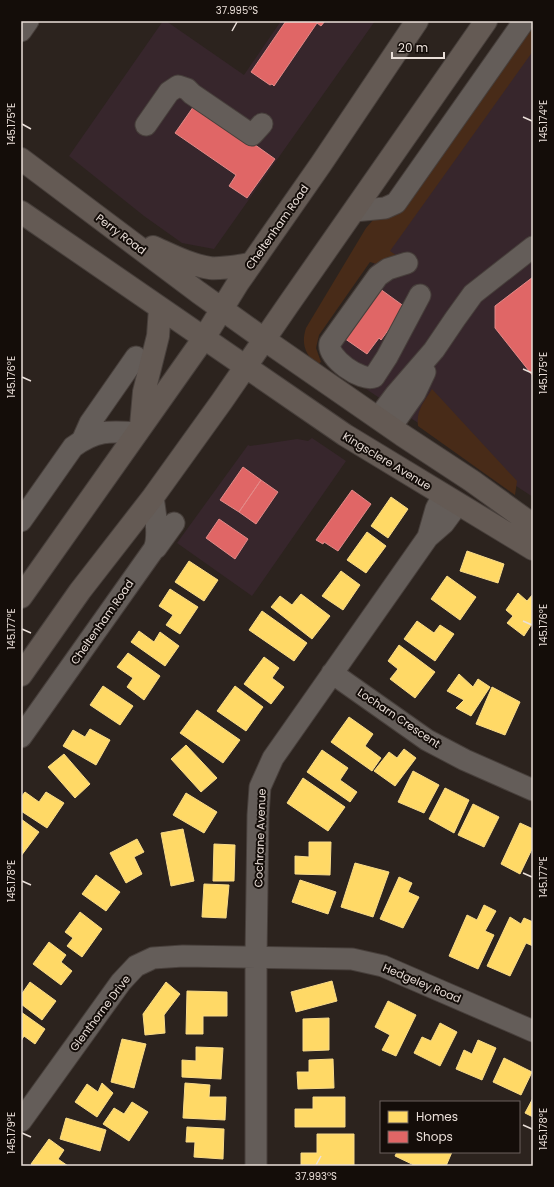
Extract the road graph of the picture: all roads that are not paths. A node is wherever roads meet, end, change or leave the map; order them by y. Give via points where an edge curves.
1 (28, 21) edge
2 (417, 21) edge
3 (486, 21) edge
4 (524, 21) edge
5 (21, 31) edge
6 (262, 124) dead end
7 (150, 128) dead end
8 (21, 159) edge
9 (354, 211) junction
10 (21, 212) edge
11 (116, 230) junction
12 (533, 247) edge
13 (407, 263) dead end
14 (251, 264) junction
15 (420, 295) dead end
16 (160, 308) junction
17 (222, 308) junction
18 (204, 338) junction
19 (265, 340) junction
20 (136, 357) dead end
21 (245, 367) junction
22 (384, 422) junction
23 (139, 430) junction
24 (82, 441) junction
25 (366, 448) junction
26 (472, 481) junction
27 (153, 497) junction
28 (451, 499) junction
29 (21, 521) edge
30 (174, 523) dead end
31 (533, 525) edge
32 (154, 549) junction
33 (533, 549) edge
34 (21, 597) edge
35 (332, 673) junction
36 (21, 675) edge
37 (21, 737) edge
38 (533, 790) edge
39 (256, 957) junction
40 (533, 1031) edge
41 (21, 1121) edge
42 (256, 1166) edge

1 - 5 street
2 - 14 main road, Cheltenham Road
3 - 9 main road
4 - 9 street via 396,203 385,208
6 - 7 street via 252,135 192,94 185,94
8 - 11 main road, Perry Road
9 - 19 main road
10 - 16 main road
11 - 14 main road via 173,256 210,268
11 - 17 main road, Perry Road
12 - 22 street via 473,294 434,350 396,394
13 - 15 street via 382,272 373,282 330,343 329,348 334,357 362,377 374,377
14 - 17 main road, Cheltenham Road
16 - 18 main road
16 - 23 main road via 158,336 144,392
17 - 18 main road, Cheltenham Road
17 - 19 main road, Perry Road
18 - 21 main road, Kingsclere Avenue
18 - 23 main road, Cheltenham Road
19 - 21 main road
19 - 22 main road
20 - 24 street via 90,423
21 - 25 main road, Kingsclere Avenue
21 - 27 main road
22 - 25 main road
22 - 26 main road
23 - 24 street via 98,433
23 - 34 main road, Cheltenham Road
24 - 29 street via 66,456
25 - 28 main road, Kingsclere Avenue
26 - 28 main road
26 - 31 main road
27 - 32 street via 156,532
27 - 36 main road via 80,591
28 - 33 main road, Kingsclere Avenue
28 - 35 street, Cochrane Avenue via 436,509 428,537
30 - 32 street, Cheltenham Road
32 - 37 street, Cheltenham Road
35 - 38 street, Locharn Crescent via 427,740
35 - 39 street, Cochrane Avenue via 273,758 260,787
39 - 40 street, Hedgeley Road via 352,959 383,966
39 - 41 street, Glenthorne Drive via 153,958 136,966 121,982
39 - 42 street, Cochrane Avenue

